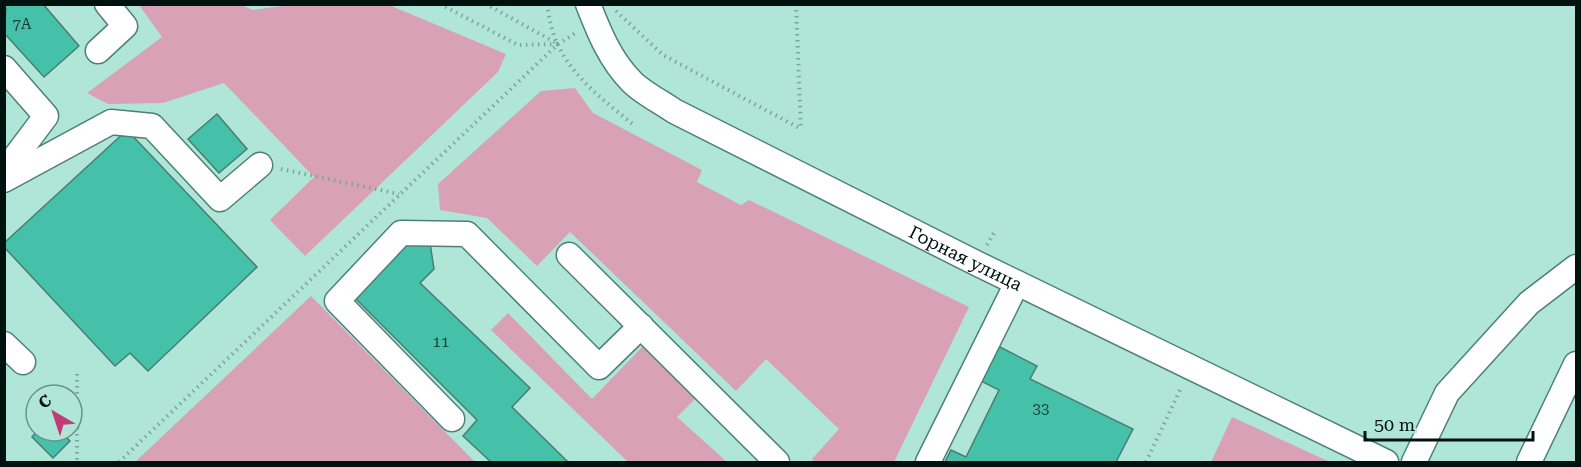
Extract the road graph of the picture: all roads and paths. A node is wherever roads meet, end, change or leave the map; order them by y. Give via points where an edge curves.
1 (107, 4) edge
2 (440, 4) edge
3 (486, 4) edge
4 (547, 4) edge
5 (614, 4) edge
6 (796, 4) edge
7 (591, 13) edge
8 (558, 44) junction
9 (98, 51) dead end
10 (4, 68) edge
11 (634, 126) dead end
12 (260, 165) joint
13 (4, 172) edge
14 (4, 180) edge
15 (399, 194) junction
16 (569, 255) dead end
17 (1576, 267) edge
18 (1017, 283) junction
19 (640, 326) junction
20 (4, 344) edge
21 (23, 362) dead end
22 (1576, 363) edge
23 (77, 374) dead end
24 (1182, 387) dead end
25 (452, 419) dead end
26 (1332, 437) junction
27 (77, 462) edge
28 (119, 462) edge
29 (777, 462) edge
30 (928, 462) edge
31 (1146, 462) edge
32 (1360, 462) edge
33 (1386, 462) edge
34 (1414, 462) edge
35 (1528, 462) edge

1 - 9 street via 125,26
2 - 8 path via 518,45
3 - 8 path
4 - 8 path
5 - 6 path via 614,9 663,55 801,129
7 - 8 path
7 - 18 street, Горная улица via 602,40 633,82 674,111
8 - 11 path via 596,94
8 - 15 path
10 - 13 street via 46,116
12 - 14 street via 220,199 152,126 111,122
12 - 15 path
15 - 28 path
16 - 19 street
17 - 34 street via 1529,303 1446,393
18 - 26 street, Горная улица
18 - 30 street
19 - 25 street via 599,367 467,234 402,233 337,300
19 - 29 street
20 - 21 street
22 - 35 street
23 - 27 path
24 - 31 path
26 - 32 street
26 - 33 street, Горная улица

